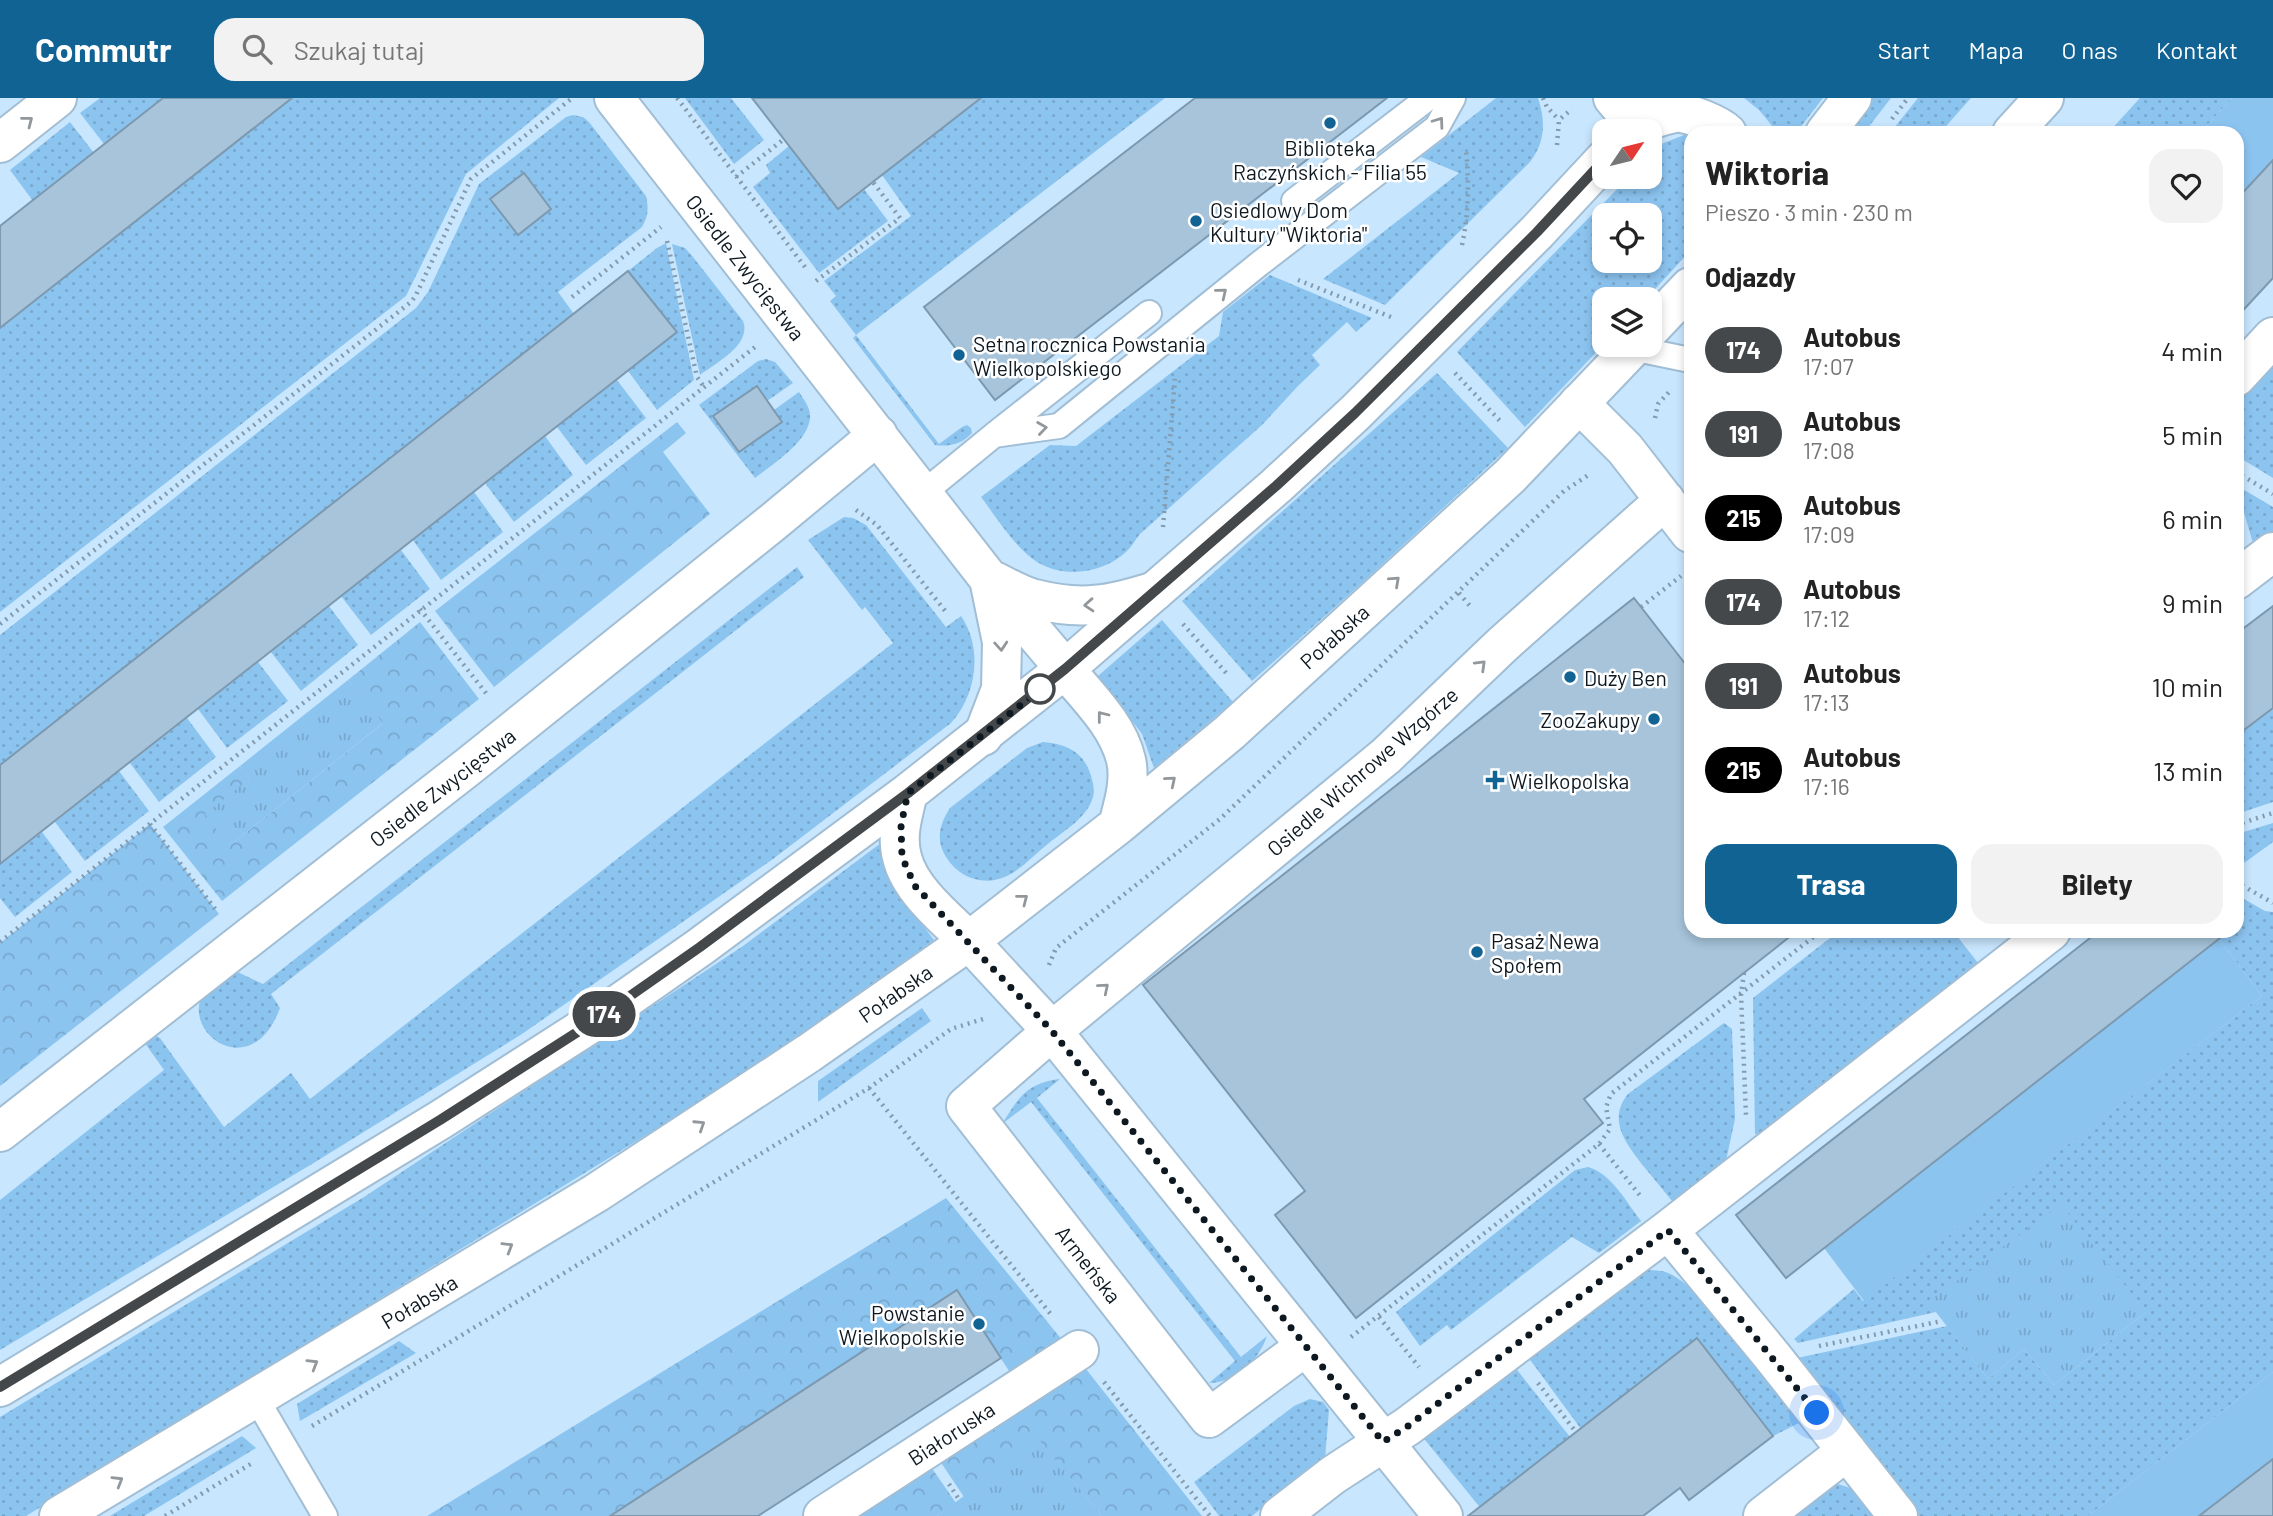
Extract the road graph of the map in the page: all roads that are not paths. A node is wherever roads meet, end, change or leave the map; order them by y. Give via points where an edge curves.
1 (57, 98) edge
2 (1665, 98) edge
3 (1852, 98) edge
4 (2044, 98) edge
5 (1444, 99) edge
6 (619, 100) edge
7 (1626, 118) edge
8 (1714, 126) edge
9 (1830, 126) edge
10 (2018, 126) edge
11 (0, 143) edge
12 (1592, 173) edge
13 (1294, 201) dead end
14 (1684, 293) edge
15 (1149, 313) dead end
16 (1662, 317) edge
17 (2273, 337) edge
18 (1662, 350) edge
19 (1624, 357) edge
20 (1684, 358) edge
21 (2244, 368) edge
22 (1579, 403) junction
23 (878, 435) junction
24 (994, 435) junction
25 (922, 494) junction
26 (1665, 500) junction
27 (1684, 525) edge
28 (2273, 552) edge
29 (2244, 574) edge
30 (989, 579) junction
31 (1167, 604) junction
32 (1065, 669) junction
33 (983, 736) junction
34 (908, 793) junction
35 (1118, 825) junction
36 (2043, 938) edge
37 (969, 941) junction
38 (1052, 1031) junction
39 (0, 1132) edge
40 (1668, 1230) junction
41 (1306, 1346) junction
42 (1079, 1350) road end
43 (0, 1387) edge
44 (256, 1398) junction
45 (1383, 1442) junction
46 (1838, 1458) junction
47 (59, 1516) edge
48 (325, 1516) edge
49 (823, 1516) edge
50 (1280, 1516) edge
51 (1443, 1516) edge
52 (1763, 1516) edge
53 (1898, 1516) edge

11 -> 1 street
2 - 7 street
3 - 9 street
4 - 10 street
5 - 13 lane
24 -> 5 lane via 1059,426 1437,127
6 - 23 street, Osiedle Zwycięstwa
7 - 8 street via 1677,112
12 - 31 street
14 - 16 street, Połabska
15 - 24 lane
17 - 21 street
18 - 20 lane
19 - 22 street, Połabska
22 - 26 street via 1625,449
35 -> 22 street, Połabska via 1230,732 1532,454
23 - 25 street, Osiedle Zwycięstwa
23 - 39 street, Osiedle Zwycięstwa via 469,766
24 - 25 lane
25 - 30 street, Osiedle Zwycięstwa
26 - 27 street
38 -> 26 street, Osiedle Wichrowe Wzgórze via 1385,756
28 - 29 street
31 -> 30 street via 1079,607 1033,599
30 - 32 street, Osiedle Zwycięstwa
30 -> 33 street via 1002,642 1001,689
31 - 32 street
32 - 33 street
35 -> 32 street, Osiedle Zwycięstwa via 1127,761 1113,729
33 - 34 street
34 - 37 street via 901,825 902,857 915,886
34 - 43 street via 590,1024 429,1128
37 -> 35 street, Połabska
36 - 40 street
37 - 38 street
44 -> 37 street, Połabska via 596,1193
38 - 41 street
38 - 41 street, Armeńska via 966,1106 1209,1418
40 - 45 street
40 - 46 street via 1772,1356
41 - 45 street
42 - 49 street, Białoruska
47 -> 44 street, Połabska
44 - 48 lane
45 - 50 street
45 - 51 street
46 - 52 street
46 - 53 street

